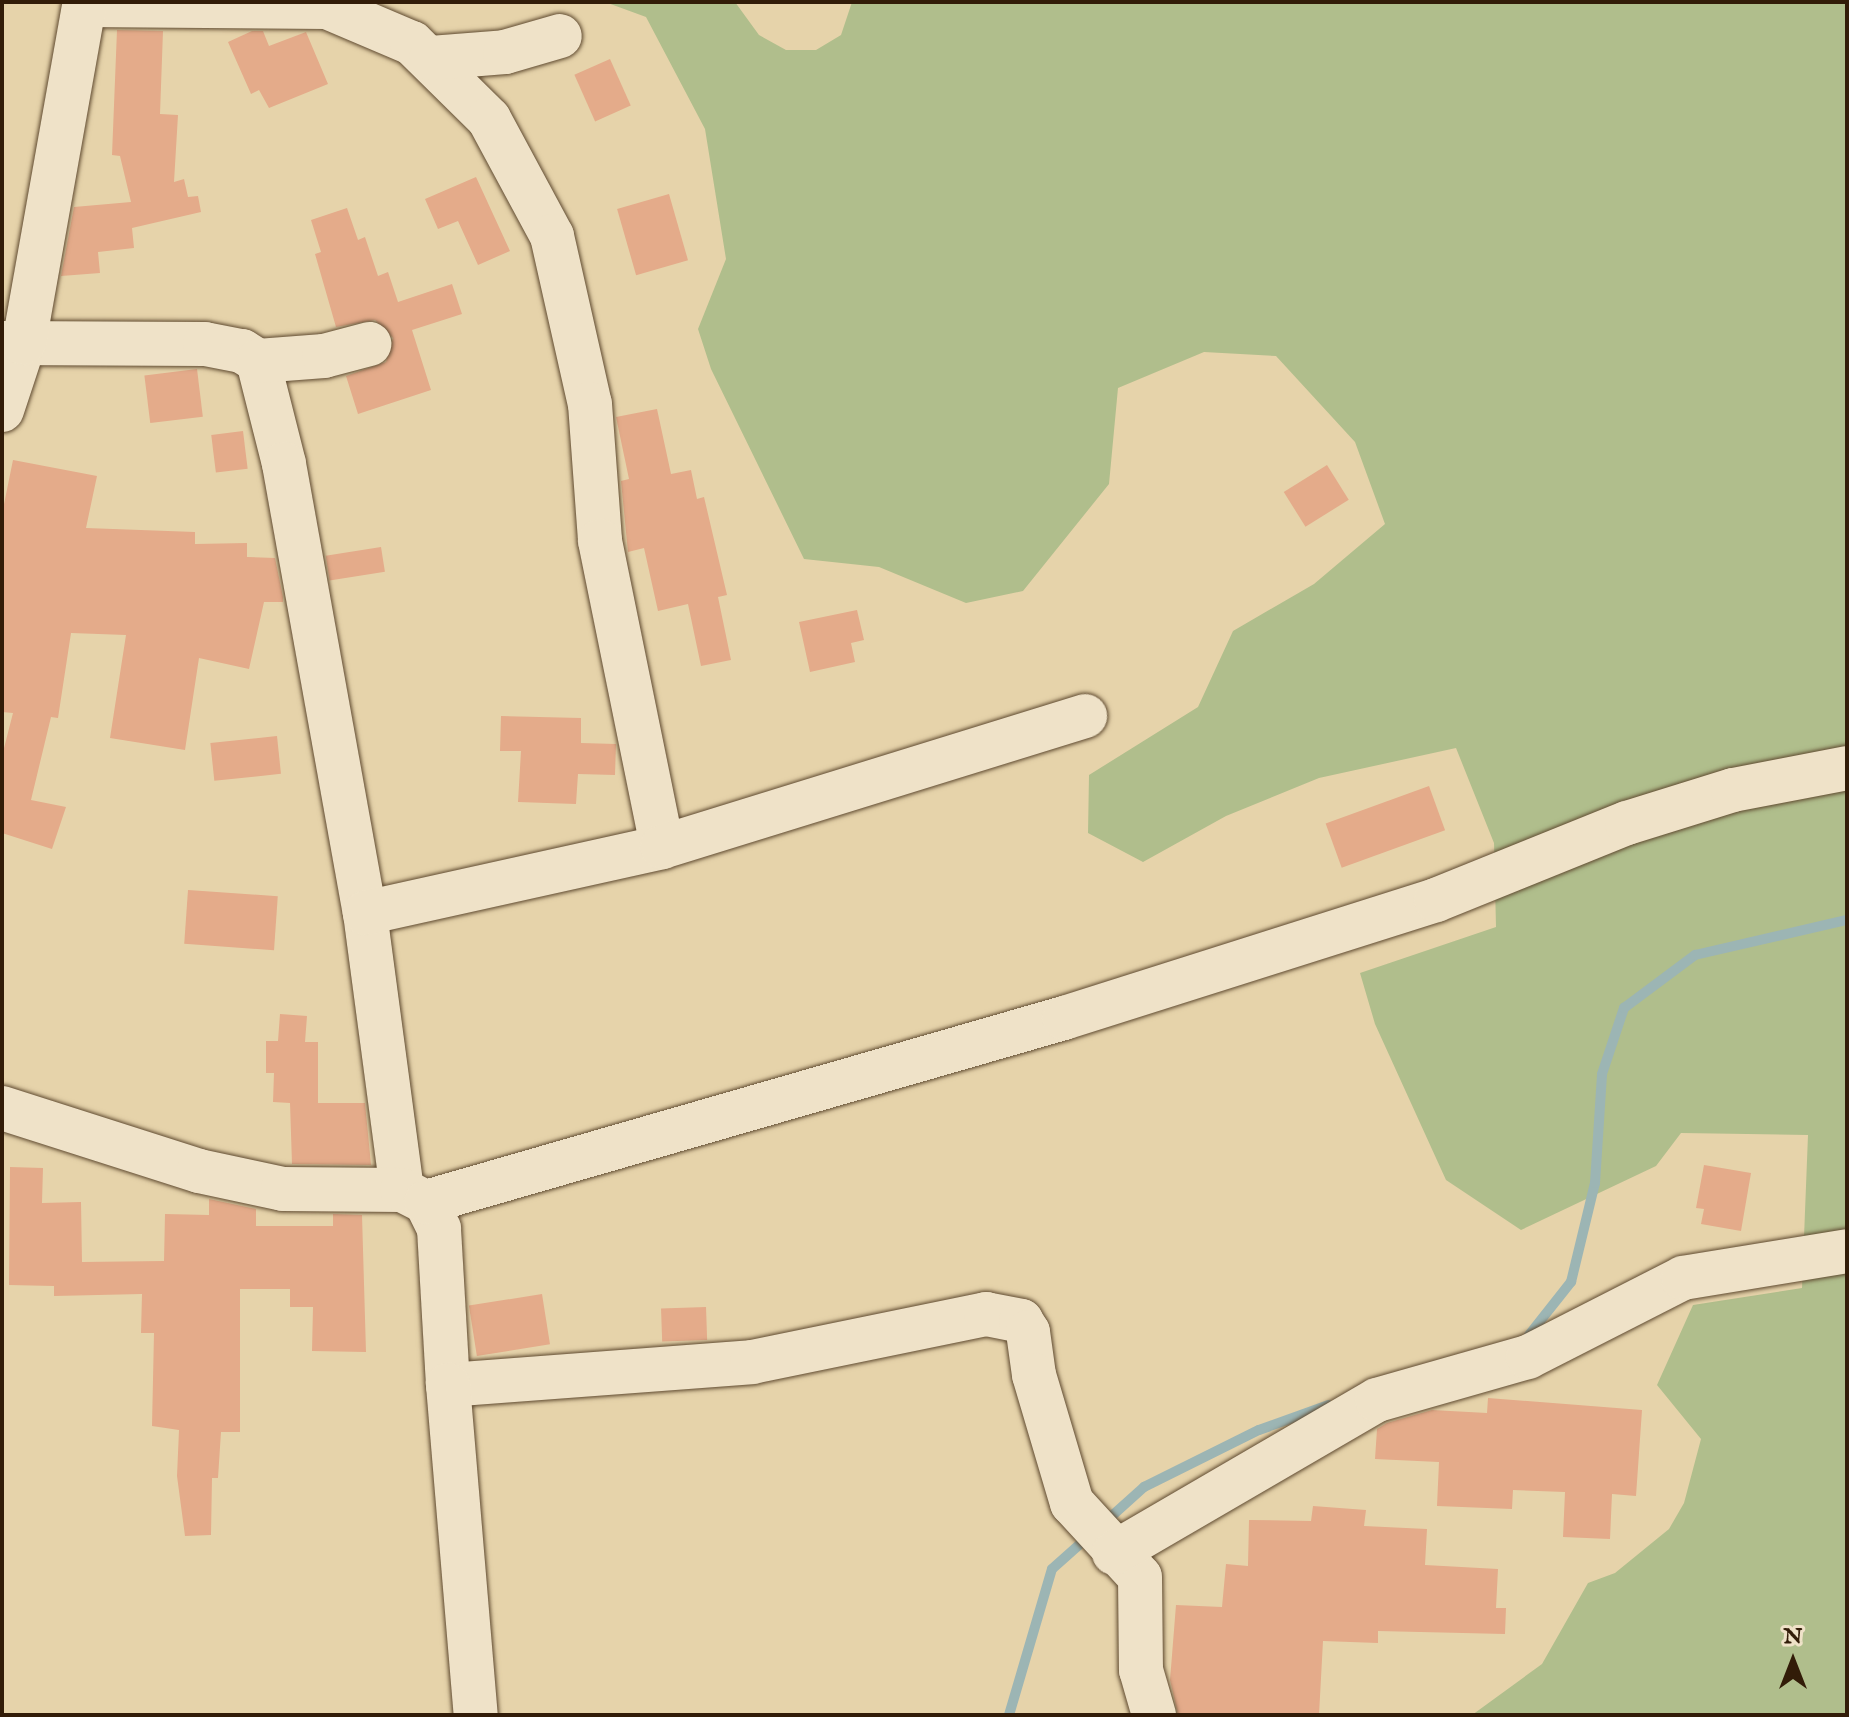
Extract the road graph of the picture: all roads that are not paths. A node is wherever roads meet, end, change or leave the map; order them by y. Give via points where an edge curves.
1 (85, 4) edge
2 (560, 36) dead end
3 (431, 58) junction
4 (13, 343) edge
5 (369, 344) dead end
6 (274, 360) junction
7 (2, 410) edge
8 (1085, 716) dead end
9 (1847, 768) edge
10 (662, 847) junction
11 (365, 913) junction
12 (2, 1108) edge
13 (414, 1196) junction
14 (1847, 1251) edge
15 (448, 1385) junction
16 (1111, 1548) junction
17 (476, 1715) edge
18 (1154, 1715) edge

1 - 3 street via 327,7 368,21
1 - 4 street
2 - 3 street via 505,52
3 - 10 street via 489,119 552,236 590,404 600,541
4 - 6 street via 205,344
4 - 7 street
5 - 6 street
6 - 11 street via 284,464
8 - 10 street
9 - 13 street via 1733,790 1627,823 1436,900 1064,1018
10 - 11 street
11 - 13 street
12 - 13 street via 186,1167 283,1189
13 - 15 street via 439,1229
14 - 16 street via 1683,1278 1528,1357 1377,1400
15 - 16 street via 752,1362 1001,1314 1021,1321 1028,1332 1034,1375 1072,1503
15 - 17 street
16 - 18 street via 1140,1577 1141,1670

